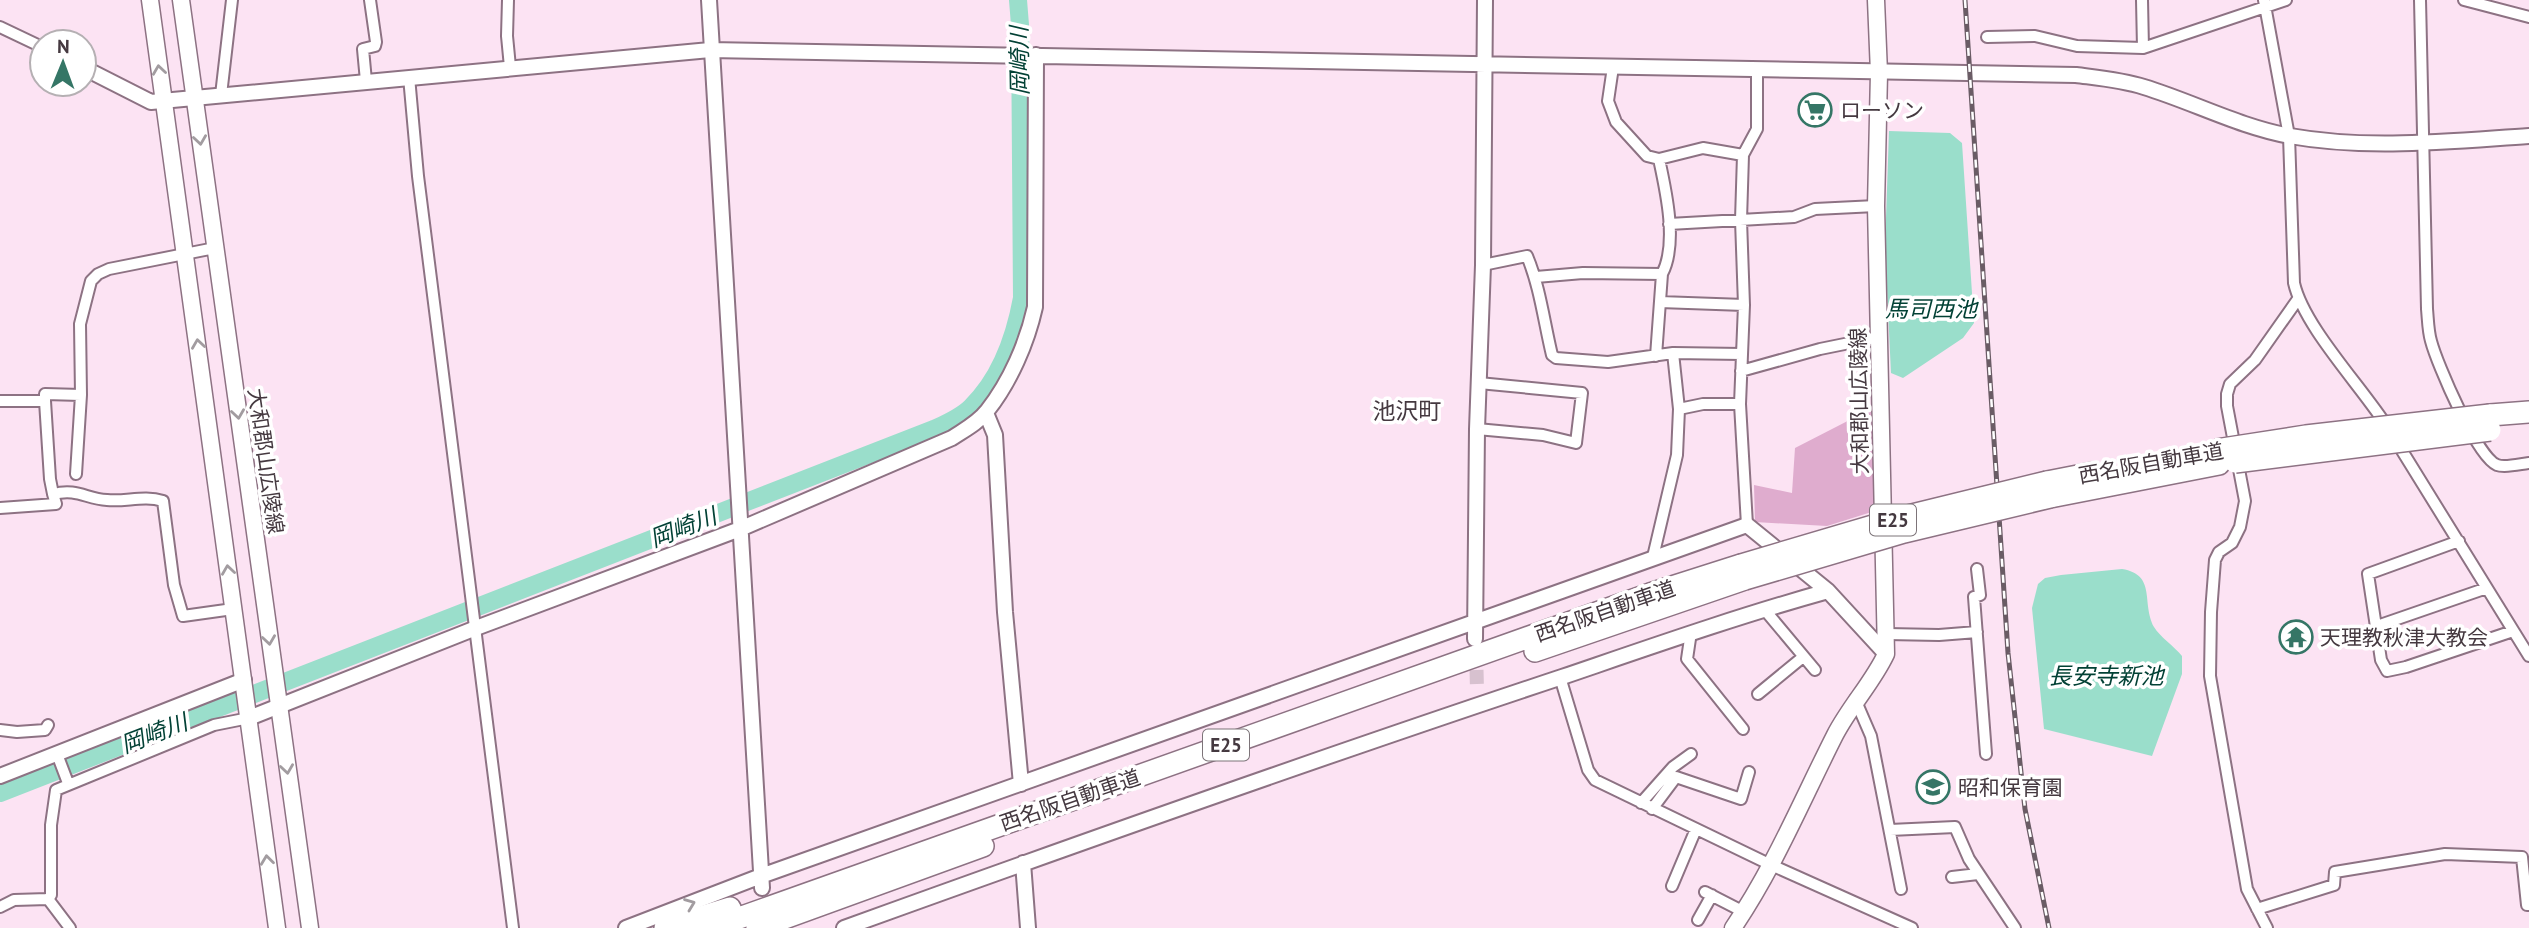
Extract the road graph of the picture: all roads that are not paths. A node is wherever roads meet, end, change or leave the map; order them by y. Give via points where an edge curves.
1 (150, 0) edge
2 (181, 0) edge
3 (232, 0) edge
4 (370, 0) edge
5 (508, 0) edge
6 (709, 0) edge
7 (1485, 0) edge
8 (1876, 0) edge
9 (2143, 0) edge
10 (2286, 0) edge
11 (2420, 0) edge
12 (2465, 0) edge
13 (2264, 3) edge
14 (2529, 16) edge
15 (0, 27) edge
16 (1987, 37) dead end
17 (28, 40) edge
18 (2143, 48) junction
19 (710, 50) junction
20 (1033, 55) junction
21 (1483, 65) junction
22 (1613, 66) junction
23 (510, 67) junction
24 (1757, 70) junction
25 (1879, 73) junction
26 (98, 75) edge
27 (409, 77) junction
28 (366, 81) junction
29 (221, 95) junction
30 (194, 97) junction
31 (164, 101) junction
32 (2289, 136) junction
33 (2529, 136) edge
34 (2424, 142) junction
35 (1743, 155) junction
36 (1659, 159) junction
37 (1876, 206) junction
38 (1741, 220) junction
39 (1669, 224) junction
40 (215, 248) junction
41 (185, 252) junction
42 (1483, 265) junction
43 (1662, 274) junction
44 (1536, 277) junction
45 (2298, 299) junction
46 (1660, 302) junction
47 (1744, 305) junction
48 (1879, 337) junction
49 (1673, 353) junction
50 (1742, 354) junction
51 (1656, 356) junction
52 (1741, 371) junction
53 (1479, 383) junction
54 (81, 395) junction
55 (0, 401) edge
56 (45, 401) junction
57 (1740, 404) junction
58 (1679, 409) junction
59 (986, 412) junction
60 (2529, 412) edge
61 (2490, 422) junction
62 (2529, 426) edge
63 (1477, 429) junction
64 (2529, 463) edge
65 (76, 483) junction
66 (53, 494) junction
67 (0, 508) edge
68 (739, 525) junction
69 (1747, 525) junction
70 (2459, 541) junction
71 (1653, 557) junction
72 (1977, 569) dead end
73 (1743, 572) junction
74 (2487, 588) junction
75 (1828, 592) junction
76 (233, 609) junction
77 (1764, 609) junction
78 (1474, 623) junction
79 (476, 626) junction
80 (2377, 626) junction
81 (2512, 631) junction
82 (1690, 632) junction
83 (1977, 632) junction
84 (1887, 634) junction
85 (1475, 639) tunnel mouth
86 (1886, 653) junction
87 (2529, 656) edge
88 (1803, 657) junction
89 (1815, 670) dead end
90 (1560, 677) junction
91 (244, 683) junction
92 (1758, 694) dead end
93 (1855, 699) junction
94 (278, 704) junction
95 (248, 715) junction
96 (48, 725) dead end
97 (1742, 729) dead end
98 (0, 730) edge
99 (57, 754) junction
100 (1691, 754) dead end
101 (1986, 754) dead end
102 (1749, 772) dead end
103 (0, 776) edge
104 (68, 783) junction
105 (1020, 784) junction
106 (1641, 803) junction
107 (1652, 809) junction
108 (1001, 824) junction
109 (1696, 829) junction
110 (1890, 830) junction
111 (1023, 863) junction
112 (1769, 864) junction
113 (1978, 874) junction
114 (1952, 877) dead end
115 (762, 882) junction
116 (876, 884) junction
117 (1672, 886) dead end
118 (1901, 889) dead end
119 (48, 899) junction
120 (2529, 905) edge
121 (0, 907) edge
122 (2257, 909) junction
123 (1744, 912) junction
124 (1698, 920) dead end
125 (69, 928) edge
126 (277, 928) edge
127 (310, 928) edge
128 (513, 928) edge
129 (626, 928) edge
130 (665, 928) edge
131 (711, 928) edge
132 (757, 928) edge
133 (781, 928) edge
134 (844, 928) edge
135 (1028, 928) edge
136 (1733, 928) edge
137 (1912, 928) edge
138 (2015, 928) edge
139 (2267, 928) edge

31 -> 1 main road
2 - 30 main road, 大和郡山広陵線
3 - 29 street
4 - 28 street via 376,42 363,50
5 - 23 street
6 - 19 street
7 - 21 street
8 - 25 main road, 大和郡山広陵線
9 - 18 street
10 - 13 street
11 - 34 street
12 - 14 street
13 - 18 street
13 - 32 street
15 - 17 street
16 - 18 street via 2035,36 2077,46
19 - 20 street
19 - 23 street
19 - 68 street
20 - 21 street
20 - 59 street via 1035,307 1030,331
21 - 22 street
21 - 42 street
22 - 24 street
22 - 36 street via 1608,101 1615,122 1647,156
23 - 27 street
24 - 25 street
24 - 35 street via 1757,129
25 - 32 street via 2111,79
25 - 37 main road, 大和郡山広陵線
26 - 31 street via 151,102
27 - 28 street
27 - 79 street
28 - 29 street
29 - 30 street
30 - 31 street
30 -> 40 main road, 大和郡山広陵線
31 - 41 main road
32 - 34 street via 2359,143
32 - 45 street
33 - 34 street
34 - 64 street via 2430,340 2455,400 2488,459 2498,466
35 - 36 street via 1703,148
35 - 38 street
36 - 39 street
37 - 38 street
37 - 48 main road, 大和郡山広陵線
38 - 39 street
38 - 47 street
39 - 43 street via 1667,264
40 - 41 street
40 -> 94 main road, 大和郡山広陵線
41 - 54 street via 109,269 91,282 80,324
76 -> 41 main road
42 - 44 street via 1527,256
42 - 53 street
43 - 44 street
43 - 46 street
44 - 51 street via 1556,358 1608,362
45 - 70 street via 2370,399
45 - 122 street via 2255,360 2230,384 2227,394 2245,501 2232,543 2215,559 2211,611 2210,676 2247,889
46 - 47 street
46 - 51 street
47 - 50 street
48 - 52 street
48 - 84 main road, 大和郡山広陵線
49 - 50 street
49 - 51 street
49 - 58 street
50 - 52 street
52 - 57 street
53 - 63 street
53 - 63 street via 1582,393 1576,443
54 - 56 street via 45,394
54 - 65 street
55 - 56 street
56 - 66 street
57 - 58 street
57 - 69 street
58 - 71 street via 1677,455
59 - 68 street via 952,438
59 - 105 street via 995,435
60 - 61 highway, 西名阪自動車道 / E25
61 - 62 highway, 西名阪自動車道 / E25
61 - 73 highway, 西名阪自動車道 / E25, bridge via 2217,457 2049,489 1904,532
63 - 78 street
65 - 66 street
65 - 76 street via 110,501 163,501 174,585 183,616
66 - 67 street via 56,505
68 - 79 street
68 - 115 street
69 - 71 street
69 - 75 street
70 - 74 street
70 - 80 street via 2368,574
71 - 78 street
72 - 83 street via 1980,595 1973,597
73 - 108 highway, 西名阪自動車道 / E25 via 1650,594
73 - 116 highway, 西名阪自動車道 / E25 via 1642,613
74 - 80 street
74 - 81 street
75 - 77 street
75 - 86 street
76 - 91 main road
77 - 82 street
77 - 88 street
78 - 85 street
78 - 105 street
79 - 94 street
79 - 128 street
80 - 81 street via 2387,671
81 - 87 street
82 - 90 street
82 - 97 street via 1687,659
83 - 84 street
83 - 101 street
84 - 86 main road, 大和郡山広陵線
86 - 93 main road, 大和郡山広陵線
88 - 89 street
88 - 92 street
90 - 106 street via 1590,774
90 - 111 street via 1478,696
91 - 95 main road
91 - 99 street
93 - 110 street via 1871,736
93 - 112 main road, 大和郡山広陵線
94 - 95 street
94 -> 127 main road, 大和郡山広陵線
95 - 104 street
126 -> 95 main road
96 - 98 street via 35,732
99 - 103 street
99 - 104 street
100 - 106 street
102 - 107 street via 1741,799 1676,777
104 - 119 street via 56,790
105 - 115 street
106 - 107 street
107 - 109 street
108 - 130 highway
108 - 131 highway, 西名阪自動車道 / E25
109 - 112 street
109 - 117 street
110 - 113 street via 1955,827
110 - 118 street
111 - 134 street
111 - 135 street
112 - 123 main road, 大和郡山広陵線
112 - 137 street
113 - 114 street
113 - 138 street
129 -> 115 street
116 - 132 highway, 西名阪自動車道 / E25
116 - 133 highway
119 - 121 street via 14,901
119 - 125 street
120 - 122 street via 2522,857 2445,854 2335,872 2334,885
122 - 139 street
123 - 124 street via 1709,894
123 - 136 main road, 大和郡山広陵線

